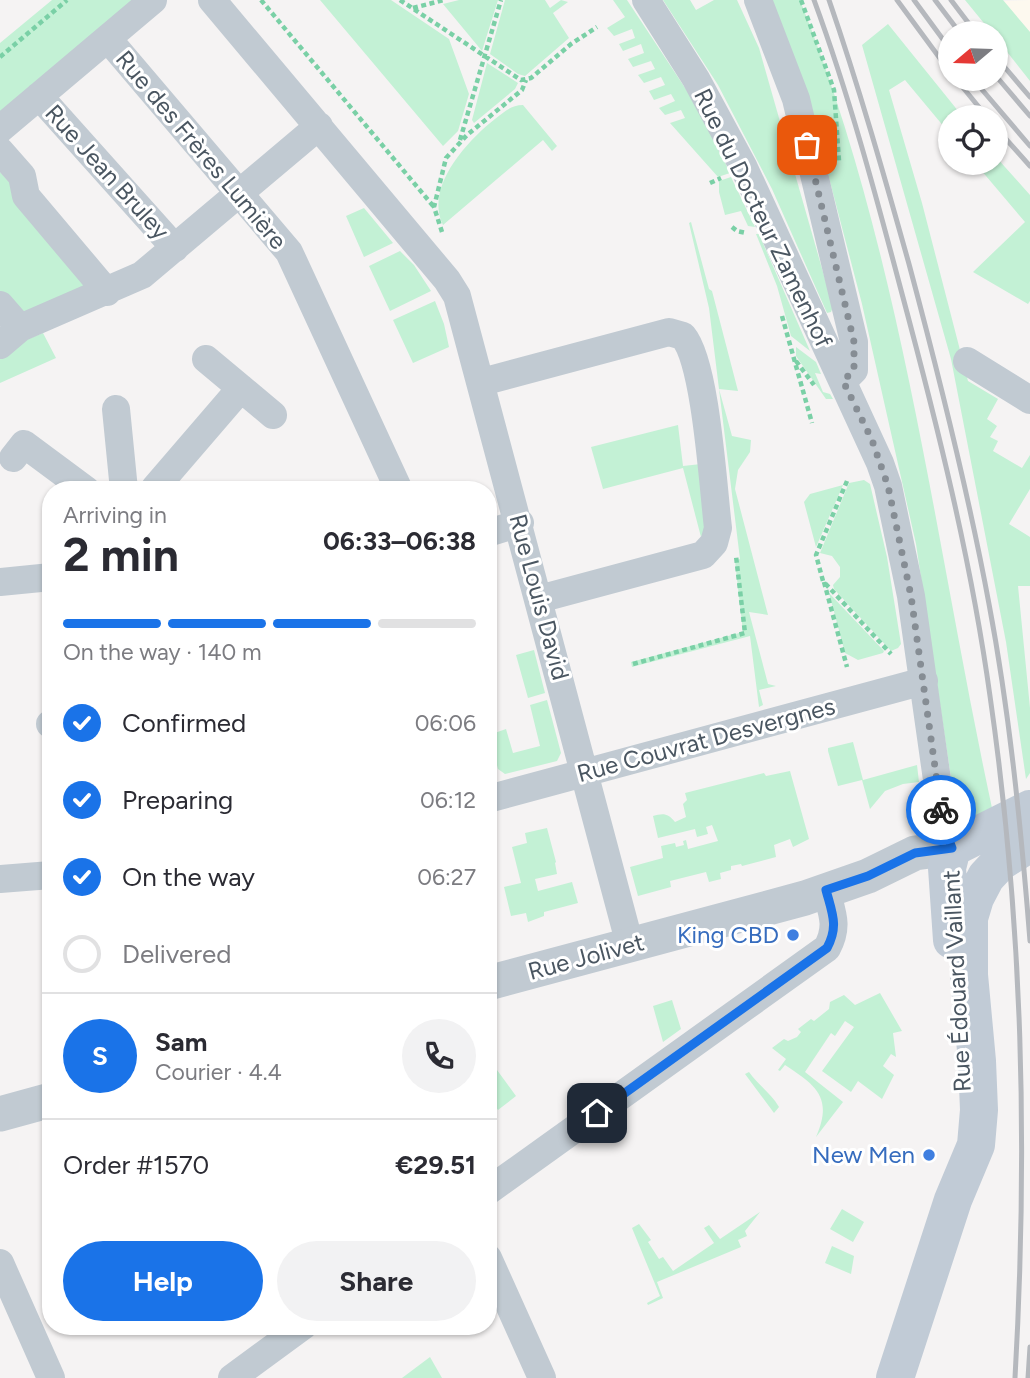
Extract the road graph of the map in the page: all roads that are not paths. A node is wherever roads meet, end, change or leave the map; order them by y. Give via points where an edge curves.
1 (153, 0) edge
2 (212, 0) edge
3 (646, 0) edge
4 (758, 0) edge
5 (108, 39) junction
6 (39, 96) junction
7 (319, 126) junction
8 (0, 129) edge
9 (0, 151) edge
10 (239, 194) junction
11 (175, 248) junction
12 (107, 292) junction
13 (0, 305) edge
14 (10, 337) edge
15 (205, 359) dead end
16 (967, 361) dead end
17 (843, 381) junction
18 (482, 382) junction
19 (240, 388) junction
20 (1030, 400) edge
21 (116, 409) dead end
22 (273, 415) dead end
23 (24, 444) dead end
24 (74, 481) edge
25 (123, 481) edge
26 (156, 481) edge
27 (394, 481) edge
28 (520, 523) junction
29 (497, 530) edge
30 (42, 578) edge
31 (0, 582) edge
32 (539, 599) junction
33 (924, 681) junction
34 (585, 773) junction
35 (497, 792) edge
36 (1030, 809) edge
37 (1030, 844) edge
38 (952, 848) junction
39 (42, 876) edge
40 (0, 879) edge
41 (815, 894) junction
42 (630, 946) junction
43 (497, 981) edge
44 (42, 1102) edge
45 (0, 1114) edge
46 (497, 1185) edge
47 (953, 1200) junction
48 (0, 1263) edge
49 (497, 1278) edge
50 (291, 1335) edge
51 (51, 1378) edge
52 (232, 1378) edge
53 (542, 1378) edge
54 (895, 1378) edge

1 - 5 street
2 - 7 street, Rue Louis David
3 - 17 street, Rue du Docteur Zamenhof via 739,159
4 - 17 street via 796,99 854,342 854,370
5 - 6 street
5 - 10 street, Rue des Frères Lumière
6 - 8 street
6 - 11 street, Rue Jean Bruley
7 - 10 street
7 - 18 street, Rue Louis David via 447,280 457,296
9 - 12 street via 22,176 26,196
10 - 11 street
10 - 27 street, Rue des Frères Lumière via 289,252
11 - 12 street via 142,275
12 - 14 street
13 - 14 street
15 - 19 street
16 - 20 street
17 - 33 street, Rue du Docteur Zamenhof via 888,486
18 - 28 street, Rue Louis David
18 - 32 street via 669,332 683,336 692,349 702,392 718,528 714,544 703,555
19 - 22 street
19 - 26 street
21 - 25 street
23 - 24 street
28 - 29 street
28 - 32 street, Rue Louis David
30 - 31 street
32 - 34 street, Rue Louis David
33 - 34 street, Rue Couvrat Desvergnes
33 - 38 street, Rue du Docteur Zamenhof via 943,822
34 - 35 street, Rue Couvrat Desvergnes
34 - 42 street, Rue Louis David
36 - 38 main road, Rue Édouard Vaillant
37 - 47 main road, Rue Édouard Vaillant via 1000,862 986,877 969,918 979,1110 976,1146
38 - 41 street, Rue Jolivet via 915,853
38 - 47 main road, Rue Édouard Vaillant via 947,868 965,1109
39 - 40 street
41 - 42 street, Rue Jolivet
41 - 46 street via 835,926 827,948
42 - 43 street, Rue Jolivet
44 - 45 street
47 - 54 main road, Rue Édouard Vaillant
48 - 51 street
49 - 53 street
50 - 52 street

